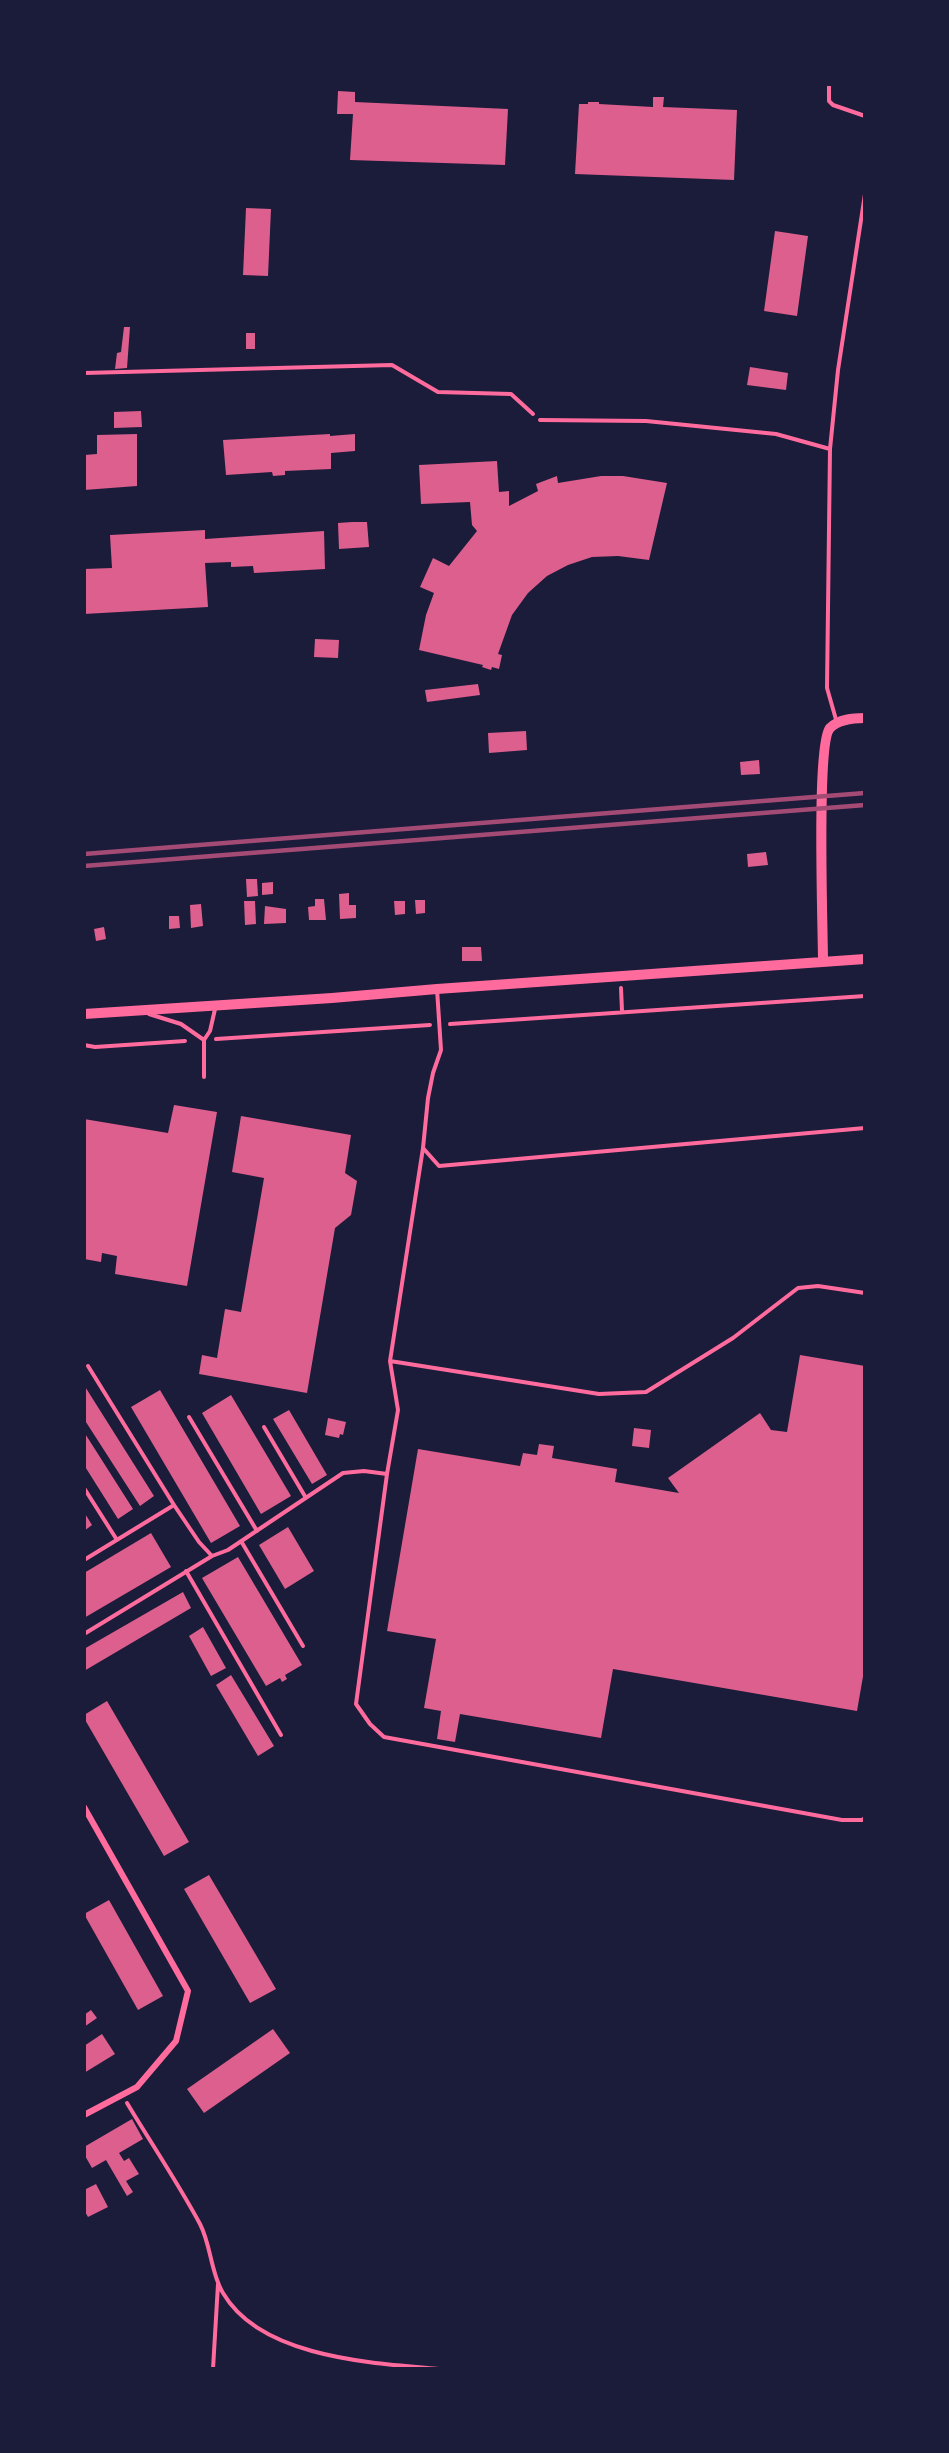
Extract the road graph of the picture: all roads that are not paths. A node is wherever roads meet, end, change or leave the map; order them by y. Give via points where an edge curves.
1 (828, 84) edge
2 (865, 116) edge
3 (865, 194) edge
4 (540, 420) road end
5 (830, 449) junction
6 (865, 718) edge
7 (837, 723) junction
8 (865, 959) edge
9 (823, 962) junction
10 (436, 989) junction
11 (215, 1005) junction
12 (140, 1009) junction
13 (84, 1014) edge
14 (204, 1040) junction
15 (204, 1077) dead end
16 (865, 1128) edge
17 (423, 1148) junction
18 (865, 1293) edge
19 (390, 1361) junction
20 (88, 1366) dead end
21 (189, 1417) dead end
22 (264, 1427) dead end
23 (387, 1474) junction
24 (84, 1488) edge
25 (306, 1498) junction
26 (174, 1505) junction
27 (257, 1531) junction
28 (117, 1540) junction
29 (241, 1541) junction
30 (212, 1556) junction
31 (84, 1560) edge
32 (186, 1571) junction
33 (84, 1634) edge
34 (303, 1646) dead end
35 (281, 1735) dead end
36 (84, 1807) edge
37 (865, 1818) edge
38 (84, 2115) edge

1 - 2 lane via 833,105
3 - 5 lane
4 - 5 lane via 646,421 776,434
5 - 7 lane via 826,688
6 - 7 street
7 - 9 street via 827,734 822,764
8 - 9 street
9 - 10 street
10 - 11 street
10 - 17 lane via 441,1050 433,1073
11 - 12 street
11 - 14 lane via 210,1031
12 - 13 street
12 - 14 lane via 181,1024
14 - 15 lane
16 - 17 lane via 439,1166
17 - 19 lane
18 - 19 lane via 818,1286 798,1288 733,1338 646,1392 599,1394
19 - 23 lane via 398,1410
20 - 26 lane
21 - 27 lane
22 - 25 lane
23 - 25 lane via 343,1473
23 - 37 lane via 356,1704 384,1737 842,1820
24 - 28 lane
25 - 27 lane
26 - 28 lane
26 - 30 lane
27 - 29 lane
28 - 31 lane
29 - 30 lane
29 - 34 lane
30 - 32 lane
32 - 33 lane
32 - 35 lane
36 - 38 street via 188,1991 176,2041 137,2087

